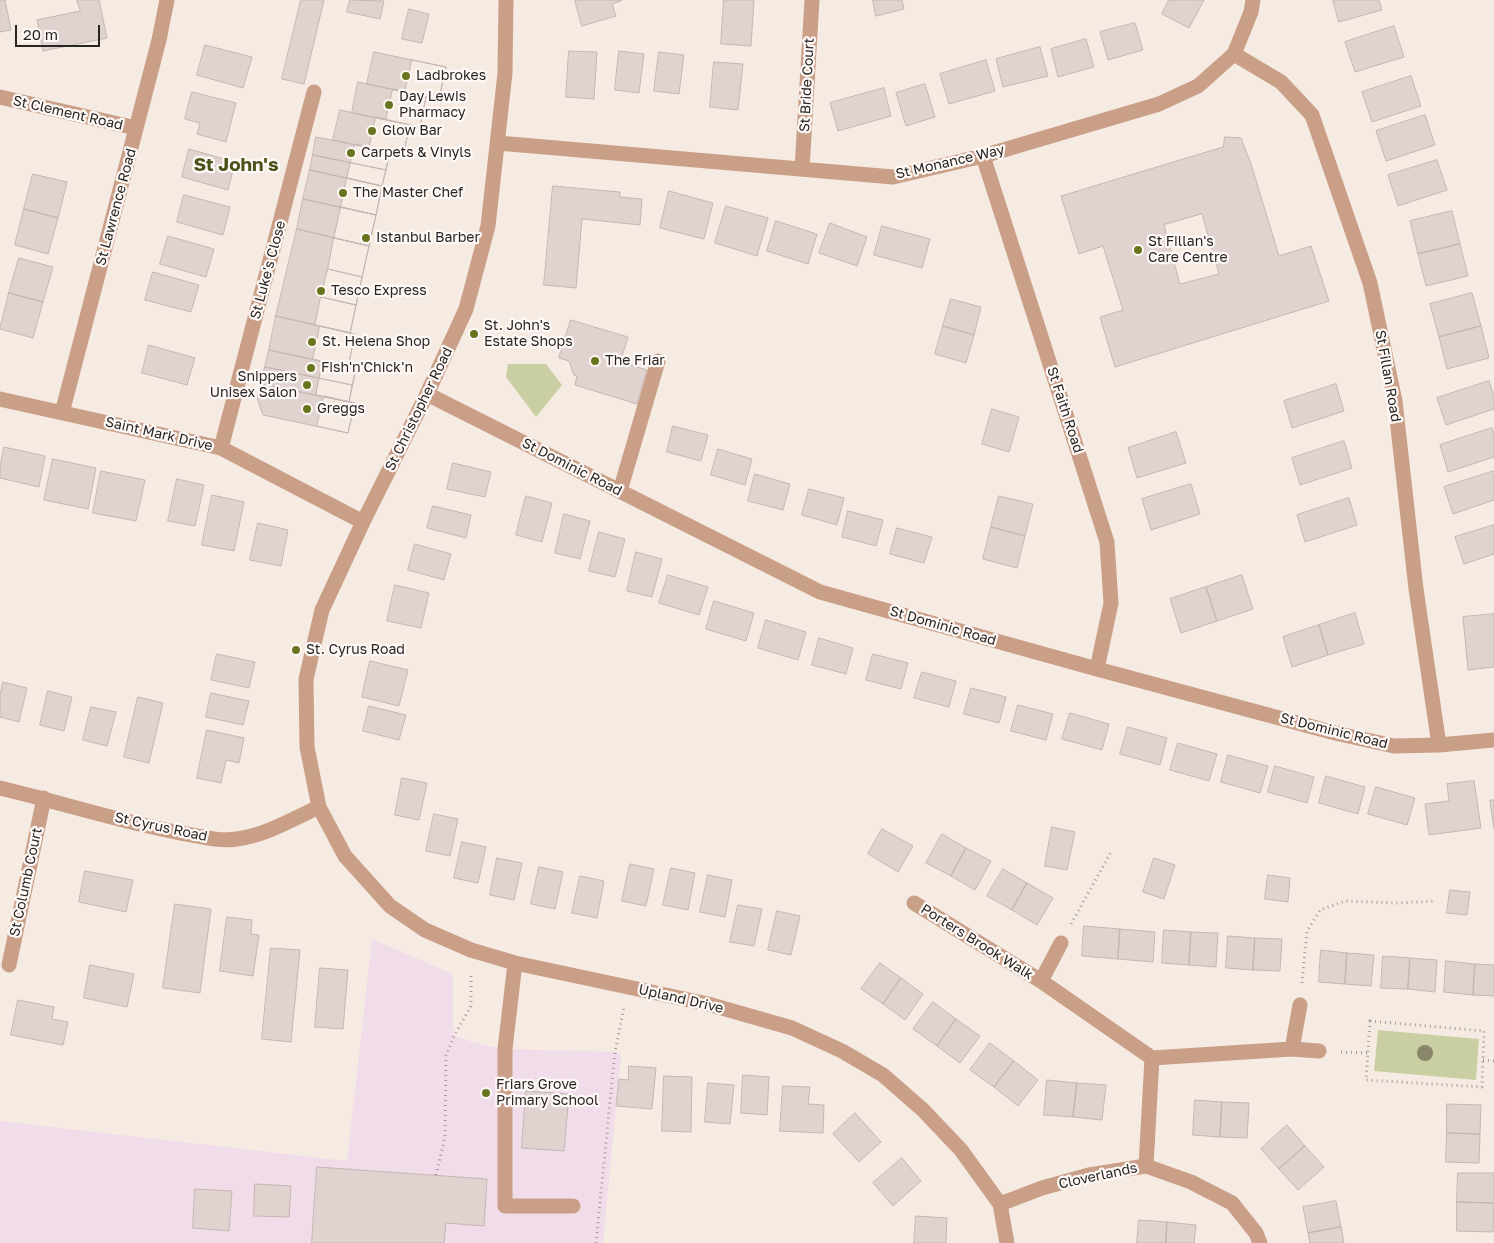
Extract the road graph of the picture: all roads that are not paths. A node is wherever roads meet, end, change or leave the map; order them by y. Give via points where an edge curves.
1 (167, 0) edge
2 (506, 0) edge
3 (812, 0) edge
4 (1253, 0) edge
5 (1234, 54) junction
6 (314, 92) dead end
7 (0, 97) edge
8 (136, 128) junction
9 (498, 143) junction
10 (983, 156) junction
11 (802, 169) junction
12 (658, 361) dead end
13 (427, 394) junction
14 (0, 399) edge
15 (62, 413) junction
16 (221, 448) junction
17 (620, 491) junction
18 (363, 522) junction
19 (1097, 669) junction
20 (1494, 740) edge
21 (1439, 745) junction
22 (0, 788) edge
23 (44, 798) junction
24 (319, 807) junction
25 (914, 903) dead end
26 (1061, 943) road end
27 (515, 963) junction
28 (9, 965) dead end
29 (1041, 981) junction
30 (1300, 1005) road end
31 (1292, 1049) junction
32 (1320, 1050) road end
33 (1152, 1058) junction
34 (1146, 1166) junction
35 (1000, 1204) junction
36 (573, 1206) dead end
37 (1007, 1243) edge
38 (1260, 1243) edge

1 - 8 street, St Lawrence Road via 160,40
2 - 9 street, St Christopher Road via 505,73
3 - 11 street, St Bride Court
4 - 5 street, St Monance Way
5 - 10 street, St Monance Way via 1198,86 1159,104
5 - 21 street, St Fillan Road via 1281,82 1312,114 1370,283 1394,401 1416,589
6 - 16 street, St Luke's Close
7 - 8 street, St Clement Road
8 - 15 street, St Lawrence Road
9 - 11 street, St Monance Way
9 - 13 street, St Christopher Road via 488,226 466,309
10 - 11 street, St Monance Way via 893,177
10 - 19 street, St Faith Road via 1107,542 1112,603
12 - 17 street
13 - 17 street, St Dominic Road
13 - 18 street, St Christopher Road
14 - 15 street, Saint Mark Drive
15 - 16 street, Saint Mark Drive
16 - 18 street, Saint Mark Drive
17 - 19 street, St Dominic Road via 820,592
18 - 24 street, St Christopher Road via 322,610 306,679 307,747
19 - 21 street, St Dominic Road via 1335,733 1394,746
20 - 21 street, St Dominic Road
22 - 23 street, St Cyrus Road
23 - 24 street, St Cyrus Road via 155,828 212,839 237,839 263,832
23 - 28 street, St Columb Court
24 - 27 street, Upland Drive via 345,856 390,906 425,930 471,950
25 - 29 street, Porters Brook Walk
26 - 29 street, Porters Brook Walk
27 - 35 street, Upland Drive via 708,1004 792,1028 842,1051 883,1075 923,1110 961,1150
27 - 36 street via 505,1049 505,1206
29 - 33 street, Porters Brook Walk
30 - 31 street
31 - 32 street
31 - 33 street
33 - 34 street
34 - 35 street, Cloverlands via 1089,1175
34 - 38 street, Cloverlands via 1191,1182 1232,1203 1256,1232
35 - 37 street, Upland Drive

